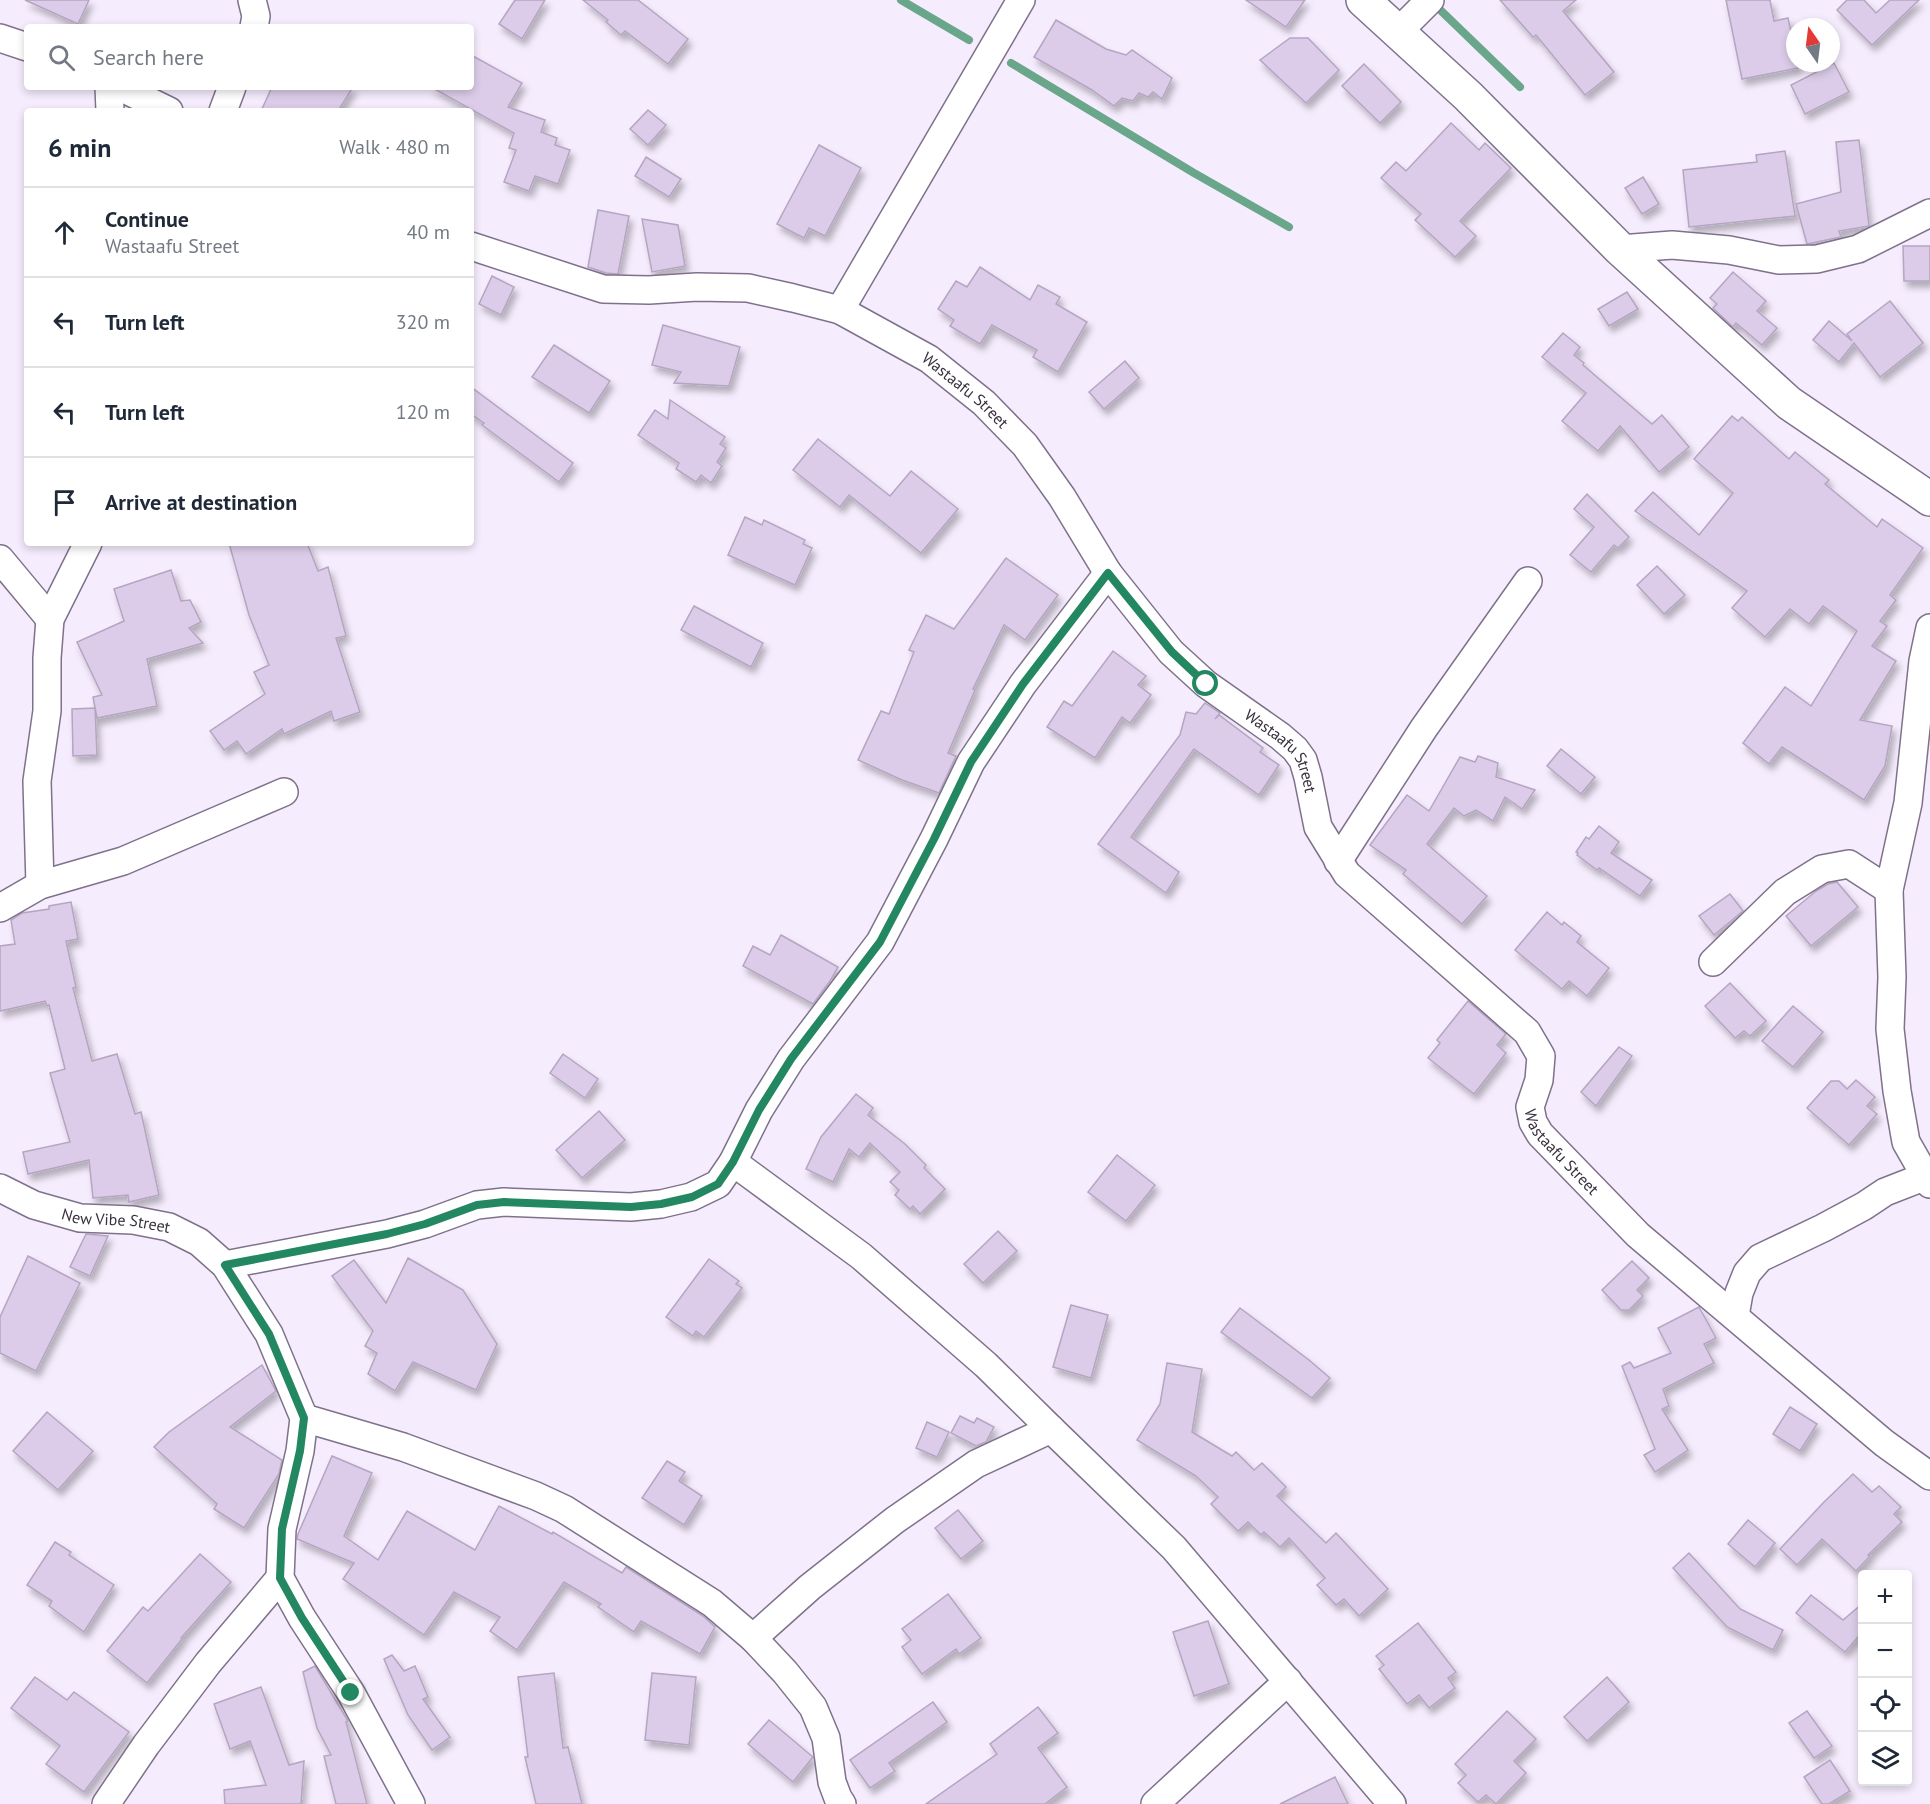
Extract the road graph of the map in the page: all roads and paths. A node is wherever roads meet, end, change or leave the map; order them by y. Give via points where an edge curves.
1 (252, 0) edge
2 (1021, 0) edge
3 (1363, 0) edge
4 (1430, 0) edge
5 (255, 24) edge
6 (1399, 31) junction
7 (0, 38) edge
8 (24, 46) edge
9 (110, 90) edge
10 (126, 90) edge
11 (231, 90) edge
12 (110, 108) edge
13 (163, 108) edge
14 (224, 108) edge
15 (1930, 213) edge
16 (474, 247) edge
17 (1620, 249) junction
18 (840, 310) junction
19 (1930, 499) edge
20 (86, 546) edge
21 (0, 559) edge
22 (1108, 573) junction
23 (1528, 581) dead end
24 (50, 619) junction
25 (1930, 628) edge
26 (284, 792) dead end
27 (1338, 861) junction
28 (40, 885) junction
29 (1890, 890) junction
30 (0, 908) edge
31 (1713, 962) dead end
32 (733, 1162) junction
33 (1928, 1180) edge
34 (0, 1188) edge
35 (225, 1265) junction
36 (1735, 1316) junction
37 (304, 1418) junction
38 (1052, 1429) junction
39 (1930, 1476) edge
40 (280, 1578) junction
41 (753, 1638) junction
42 (1288, 1681) junction
43 (106, 1804) edge
44 (411, 1804) edge
45 (842, 1804) edge
46 (1155, 1804) edge
47 (1392, 1804) edge

1 - 5 street
2 - 18 street
3 - 6 main road
4 - 6 street
6 - 17 main road
7 - 8 street
9 - 12 street
10 - 13 street
11 - 14 street
15 - 17 street via 1858,249 1817,259 1779,260 1672,245
16 - 18 street, Wastaafu Street via 603,289 748,288
17 - 19 main road via 1789,403
18 - 22 street, Wastaafu Street via 929,359 984,403 1025,445
20 - 24 street
21 - 24 street
22 - 27 street, Wastaafu Street via 1172,652 1206,684 1295,749 1303,760 1318,827
22 - 32 street via 1023,684 971,762 880,942 791,1059
23 - 27 street via 1424,728
24 - 28 street via 47,711 37,782
25 - 29 street via 1908,803
26 - 28 street via 123,861
27 - 36 street, Wastaafu Street via 1347,874 1527,1032 1541,1056 1539,1080 1530,1107 1540,1134 1638,1235
28 - 30 street
29 - 31 street via 1849,864 1822,869 1785,892
29 - 33 street via 1890,1029 1897,1091 1906,1142
32 - 35 street via 718,1184 692,1197 661,1204 477,1205 387,1234
32 - 38 street via 861,1256 986,1365
33 - 36 street via 1885,1192 1833,1223 1760,1258 1747,1273
34 - 35 street, New Vibe Street via 34,1205 80,1218 133,1220 170,1227 199,1242
35 - 37 street, New Vibe Street via 269,1334
36 - 39 street, Wastaafu Street via 1884,1443
37 - 40 street via 282,1529
37 - 41 street via 466,1469 564,1509 712,1603
38 - 41 street via 976,1464 895,1520
38 - 42 street via 1174,1548
40 - 43 street via 208,1663
40 - 44 street via 351,1693
41 - 45 street via 813,1707 826,1738 832,1782
42 - 46 street
42 - 47 street

